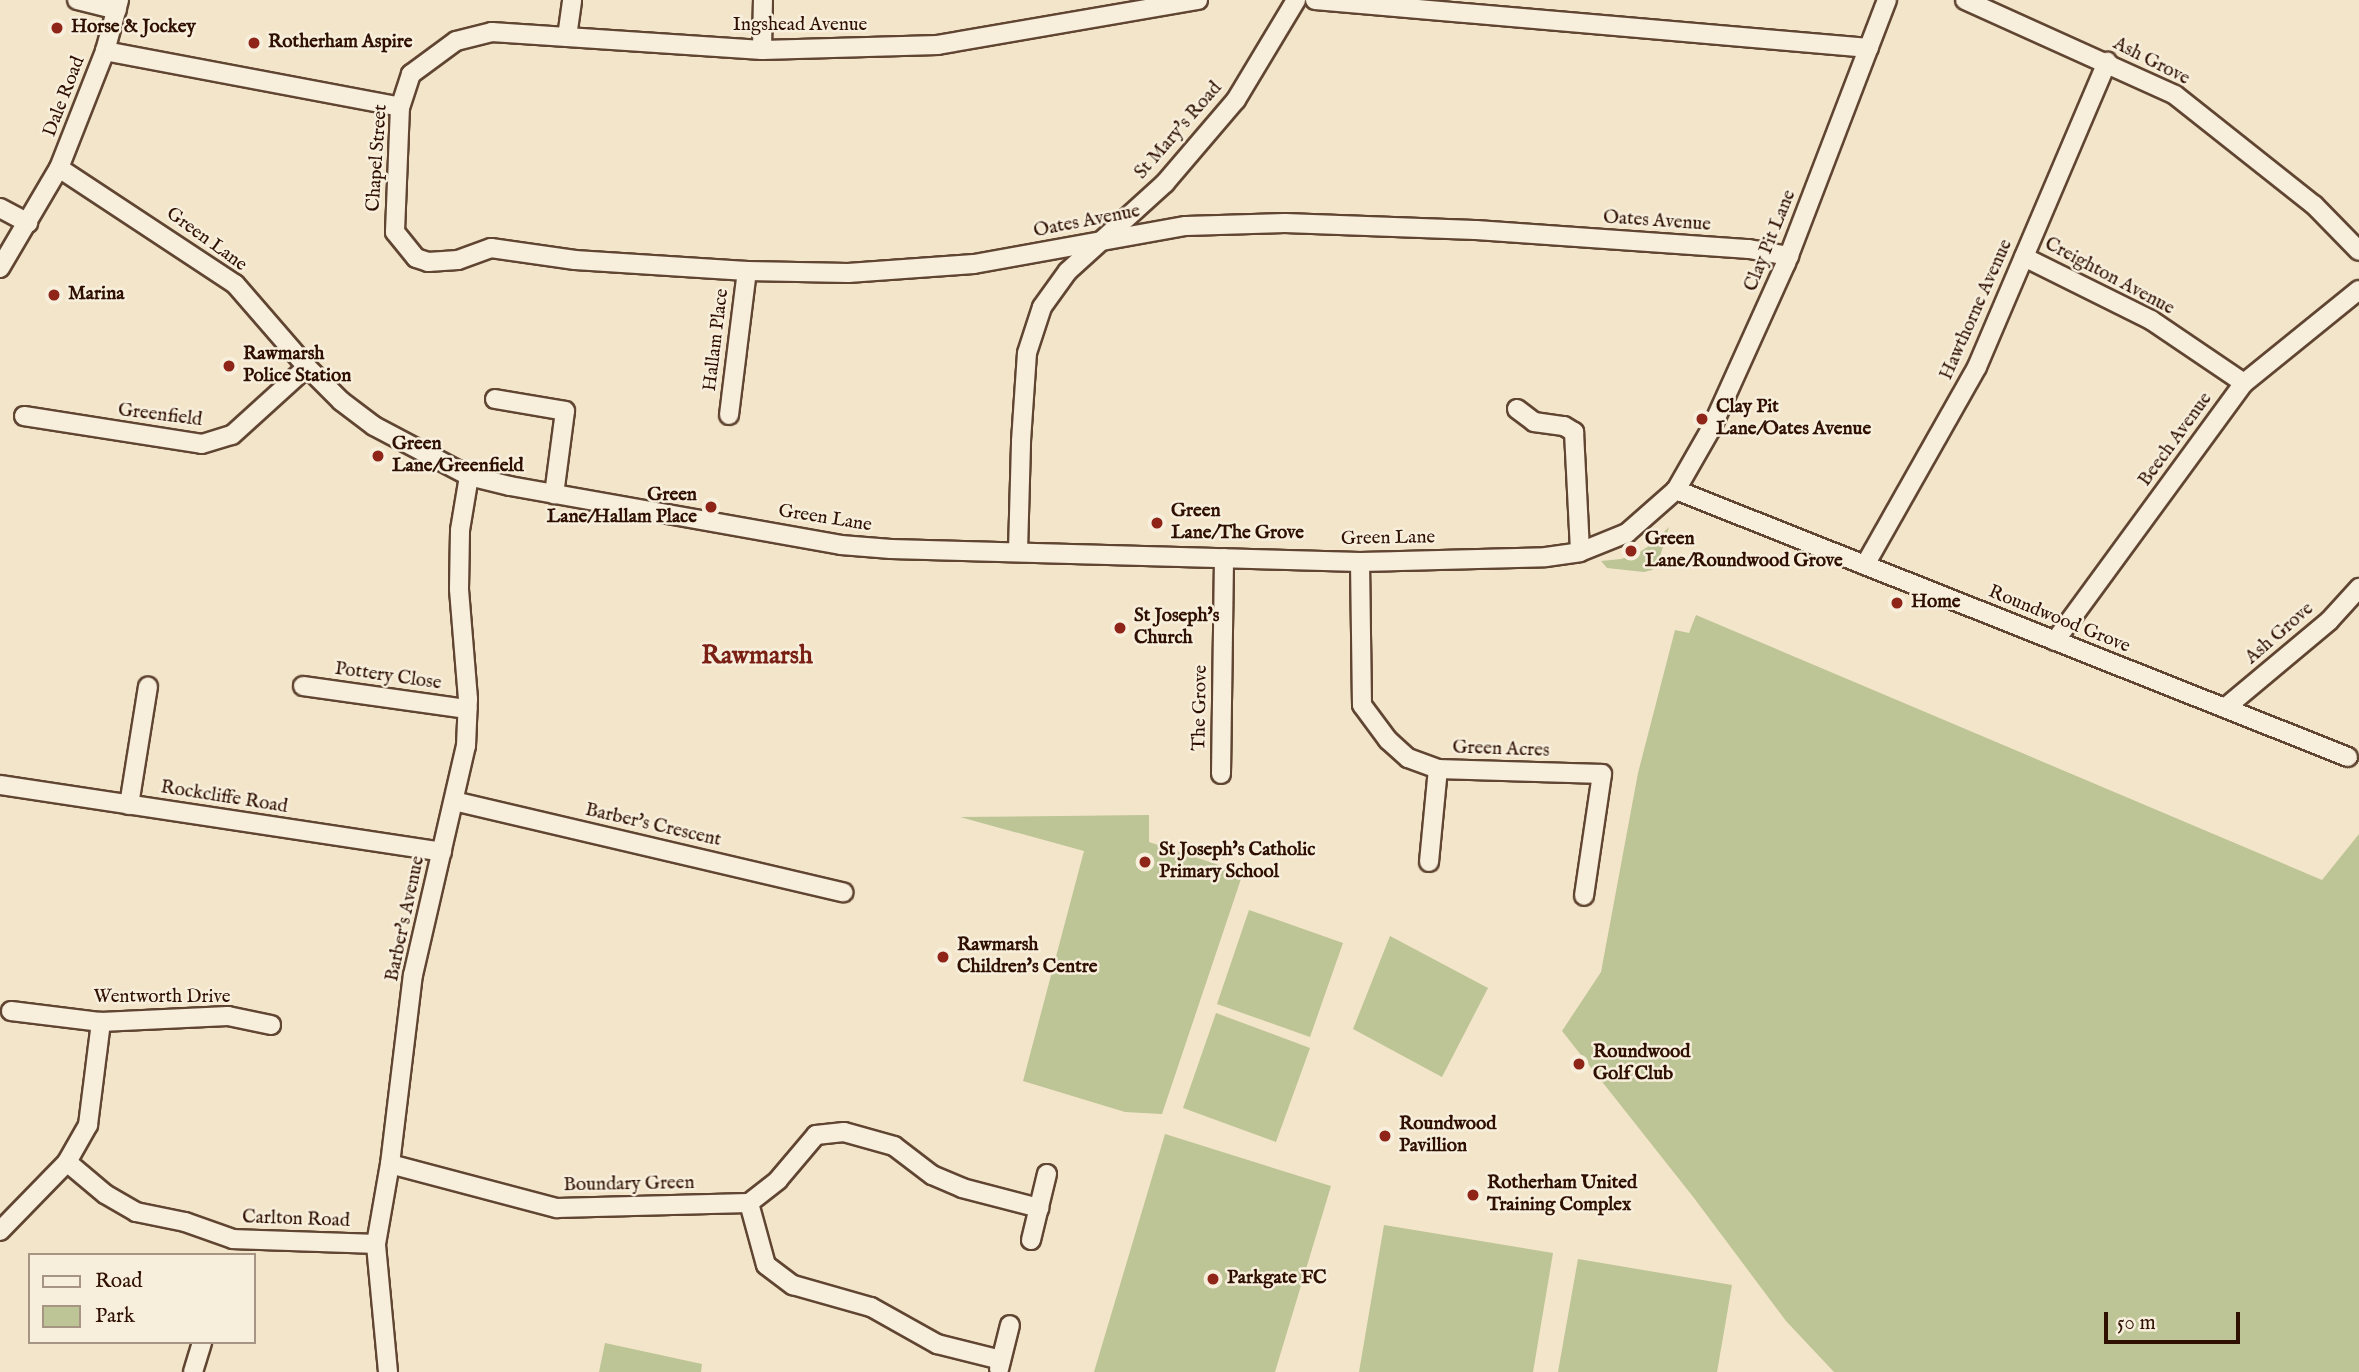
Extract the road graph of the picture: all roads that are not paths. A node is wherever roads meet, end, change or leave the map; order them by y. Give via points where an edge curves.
1 (77, 0) edge
2 (572, 0) edge
3 (762, 0) edge
4 (1198, 0) edge
5 (1296, 0) edge
6 (1315, 0) edge
7 (1887, 0) edge
8 (1965, 0) edge
9 (118, 5) edge
10 (567, 37) junction
11 (1869, 48) junction
12 (762, 50) junction
13 (105, 51) junction
14 (2106, 62) junction
15 (411, 74) joint
16 (400, 107) junction
17 (59, 168) junction
18 (0, 208) edge
19 (28, 223) junction
20 (1095, 243) junction
21 (402, 244) joint
22 (2359, 251) edge
23 (1789, 256) junction
24 (2024, 257) junction
25 (0, 268) edge
26 (747, 271) junction
27 (2359, 290) edge
28 (307, 367) junction
29 (2244, 383) junction
30 (495, 399) dead end
31 (1517, 409) dead end
32 (729, 415) dead end
33 (23, 416) dead end
34 (469, 476) junction
35 (1676, 490) junction
36 (554, 494) junction
37 (1018, 551) junction
38 (1580, 552) junction
39 (1224, 558) junction
40 (1360, 562) junction
41 (1865, 565) junction
42 (2359, 588) edge
43 (2055, 641) junction
44 (303, 686) dead end
45 (148, 687) dead end
46 (2225, 708) junction
47 (467, 709) junction
48 (2348, 757) dead end
49 (1438, 769) junction
50 (1221, 774) dead end
51 (0, 785) edge
52 (454, 801) junction
53 (130, 805) junction
54 (442, 852) junction
55 (1429, 862) dead end
56 (843, 892) dead end
57 (1584, 896) dead end
58 (11, 1011) dead end
59 (101, 1021) junction
60 (271, 1025) dead end
61 (68, 1162) junction
62 (390, 1164) junction
63 (1047, 1174) dead end
64 (748, 1203) junction
65 (1039, 1208) junction
66 (0, 1231) edge
67 (1031, 1240) dead end
68 (376, 1244) junction
69 (231, 1247) edge
70 (1010, 1325) dead end
71 (201, 1344) edge
72 (1000, 1366) edge
73 (193, 1372) edge
74 (388, 1372) edge

1 - 9 street
2 - 10 street
3 - 12 street
4 - 12 street, Ingshead Avenue via 938,45
5 - 20 street, St Mary's Road via 1236,100 1165,183
6 - 11 street
7 - 11 street, Clay Pit Lane
8 - 14 street, Ash Grove
9 - 13 street, Dale Road
10 - 12 street, Ingshead Avenue
10 - 15 street, Ingshead Avenue via 492,32 456,41
11 - 23 street, Clay Pit Lane
13 - 16 street
13 - 17 street, Dale Road
14 - 22 street, Ash Grove via 2175,95 2314,205
14 - 24 street, Hawthorne Avenue
15 - 16 street, Chapel Street
16 - 21 street, Chapel Street via 394,214 395,232
17 - 19 street, Dale Road
17 - 28 street, Green Lane via 235,284
18 - 19 street
19 - 25 street, Dale Road
20 - 23 street, Oates Avenue via 1186,226 1285,223 1476,230 1749,249
20 - 26 street, Oates Avenue via 974,264 848,272
20 - 37 street, St Mary's Road via 1051,291 1030,339
21 - 26 street, Oates Avenue via 416,258 428,262 458,260 475,251 500,248 575,260
23 - 35 street, Clay Pit Lane via 1711,429
24 - 29 street, Creighton Avenue via 2151,320
24 - 41 street, Hawthorne Avenue via 1977,367
26 - 32 street, Hallam Place
27 - 29 street, Beech Avenue
28 - 33 street, Greenfield via 232,435 202,444
28 - 34 street, Green Lane via 374,426
29 - 43 street, Beech Avenue
30 - 36 street via 565,411
31 - 38 street via 1534,422 1574,432
34 - 36 street, Green Lane
34 - 47 street, Barber's Avenue via 460,530 459,589
35 - 38 street, Green Lane via 1627,533
35 - 41 street, Roundwood Grove
36 - 37 street, Green Lane via 841,545
37 - 39 street, Green Lane
38 - 40 street, Green Lane via 1546,558
39 - 40 street, Green Lane
39 - 50 street, The Grove
40 - 49 street, Green Acres via 1362,705 1408,758
41 - 43 street, Roundwood Grove
42 - 46 street, Ash Grove via 2329,621
43 - 46 street, Roundwood Grove
44 - 47 street, Pottery Close
45 - 53 street
46 - 48 street, Roundwood Grove
47 - 52 street, Barber's Avenue via 466,746
49 - 55 street
49 - 57 street, Green Acres via 1602,774
51 - 53 street, Rockcliffe Road
52 - 54 street, Barber's Avenue
52 - 56 street, Barber's Crescent
53 - 54 street, Rockcliffe Road
54 - 62 street, Barber's Avenue via 413,975
58 - 59 street, Wentworth Drive
59 - 60 street, Wentworth Drive via 228,1016
59 - 61 street via 88,1125
61 - 66 street
61 - 69 street, Carlton Road via 104,1194 136,1212 185,1222
62 - 64 street, Boundary Green via 557,1208
62 - 68 street, Barber's Avenue
63 - 65 street
64 - 65 street via 778,1180 816,1135 844,1132 894,1146 932,1175 962,1188
64 - 72 street via 766,1265 793,1285 871,1307 937,1344
65 - 67 street
68 - 69 street, Carlton Road
68 - 74 street, Barber's Avenue
70 - 72 street
71 - 73 street

